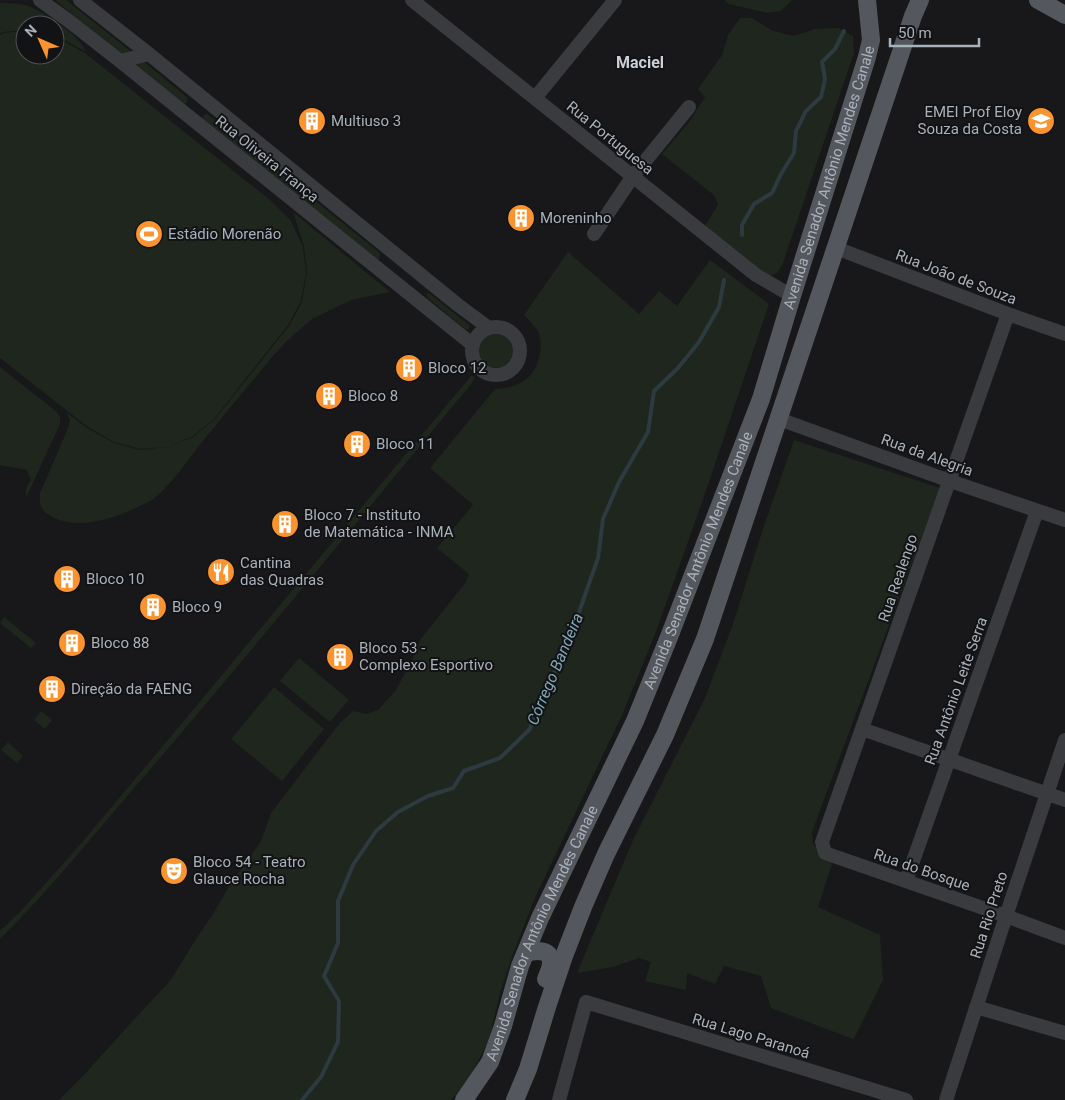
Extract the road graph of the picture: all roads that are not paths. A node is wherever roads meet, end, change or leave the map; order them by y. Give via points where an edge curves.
1 (40, 0) edge
2 (80, 0) edge
3 (412, 0) edge
4 (615, 0) edge
5 (868, 0) edge
6 (920, 0) edge
7 (1038, 0) edge
8 (1065, 15) edge
9 (149, 54) junction
10 (120, 61) junction
11 (535, 98) junction
12 (204, 100) junction
13 (689, 107) dead end
14 (189, 117) junction
15 (633, 176) junction
16 (594, 234) dead end
17 (836, 248) junction
18 (424, 278) junction
19 (412, 295) junction
20 (792, 296) junction
21 (1008, 314) junction
22 (489, 328) junction
23 (1065, 334) edge
24 (473, 345) junction
25 (799, 356) junction
26 (761, 399) junction
27 (779, 419) junction
28 (950, 481) junction
29 (1038, 511) junction
30 (1065, 520) edge
31 (862, 730) junction
32 (1065, 740) edge
33 (949, 759) junction
34 (1047, 794) junction
35 (1065, 800) edge
36 (825, 853) joint
37 (906, 882) junction
38 (1006, 916) junction
39 (1065, 938) edge
40 (525, 954) junction
41 (547, 1007) junction
42 (976, 1007) junction
43 (1065, 1033) edge
44 (464, 1100) edge
45 (515, 1100) edge
46 (559, 1100) edge
47 (906, 1100) edge
48 (946, 1100) edge

1 - 10 street, Rua Oliveira França
2 - 9 street, Rua Oliveira França
3 - 11 street, Rua Portuguesa
4 - 11 street
5 - 20 main road, Avenida Senador Antônio Mendes Canale via 869,48
6 - 17 main road, Avenida Senador Antônio Mendes Canale
7 - 8 main road
9 - 10 street
9 - 12 street, Rua Oliveira França
10 - 14 street, Rua Oliveira França
11 - 15 street, Rua Portuguesa
12 - 14 street
12 - 18 street, Rua Oliveira França
13 - 15 street
14 - 19 street, Rua Oliveira França
15 - 16 street
15 - 20 street, Rua Portuguesa via 756,275
17 - 21 street, Rua João de Souza
17 - 25 main road, Avenida Senador Antônio Mendes Canale
18 - 19 street
18 - 22 street, Rua Oliveira França
19 - 24 street, Rua Oliveira França
20 - 25 main road via 803,307
20 - 26 main road, Avenida Senador Antônio Mendes Canale
21 - 23 street, Rua João de Souza
21 - 28 street, Rua Realengo
22 - 24 street via 477,336
22 - 24 street via 503,328 515,337 520,351 515,366 502,374 487,373 476,364
25 - 27 main road, Avenida Senador Antônio Mendes Canale
26 - 27 main road via 763,411
26 - 40 main road, Avenida Senador Antônio Mendes Canale via 635,721
27 - 28 street, Rua da Alegria
27 - 41 main road, Avenida Senador Antônio Mendes Canale via 705,639 664,735 586,898
28 - 29 street, Rua da Alegria
28 - 31 street, Rua Realengo
29 - 30 street, Rua da Alegria
29 - 33 street, Rua Antônio Leite Serra
31 - 33 street
31 - 36 street, Rua Realengo via 822,842
32 - 34 street, Rua Rio Preto
33 - 34 street
33 - 37 street, Rua Antônio Leite Serra
34 - 35 street
34 - 38 street, Rua Rio Preto
36 - 37 street, Rua do Bosque
37 - 38 street, Rua do Bosque
38 - 39 street, Rua do Bosque
38 - 42 street, Rua Rio Preto
40 - 41 main road via 540,950 551,958 544,987
40 - 44 main road, Avenida Senador Antônio Mendes Canale via 490,1062
41 - 45 main road, Avenida Senador Antônio Mendes Canale
42 - 43 street
42 - 48 street, Rua Rio Preto
46 - 47 street, Rua Lago Paranoá via 586,1002

